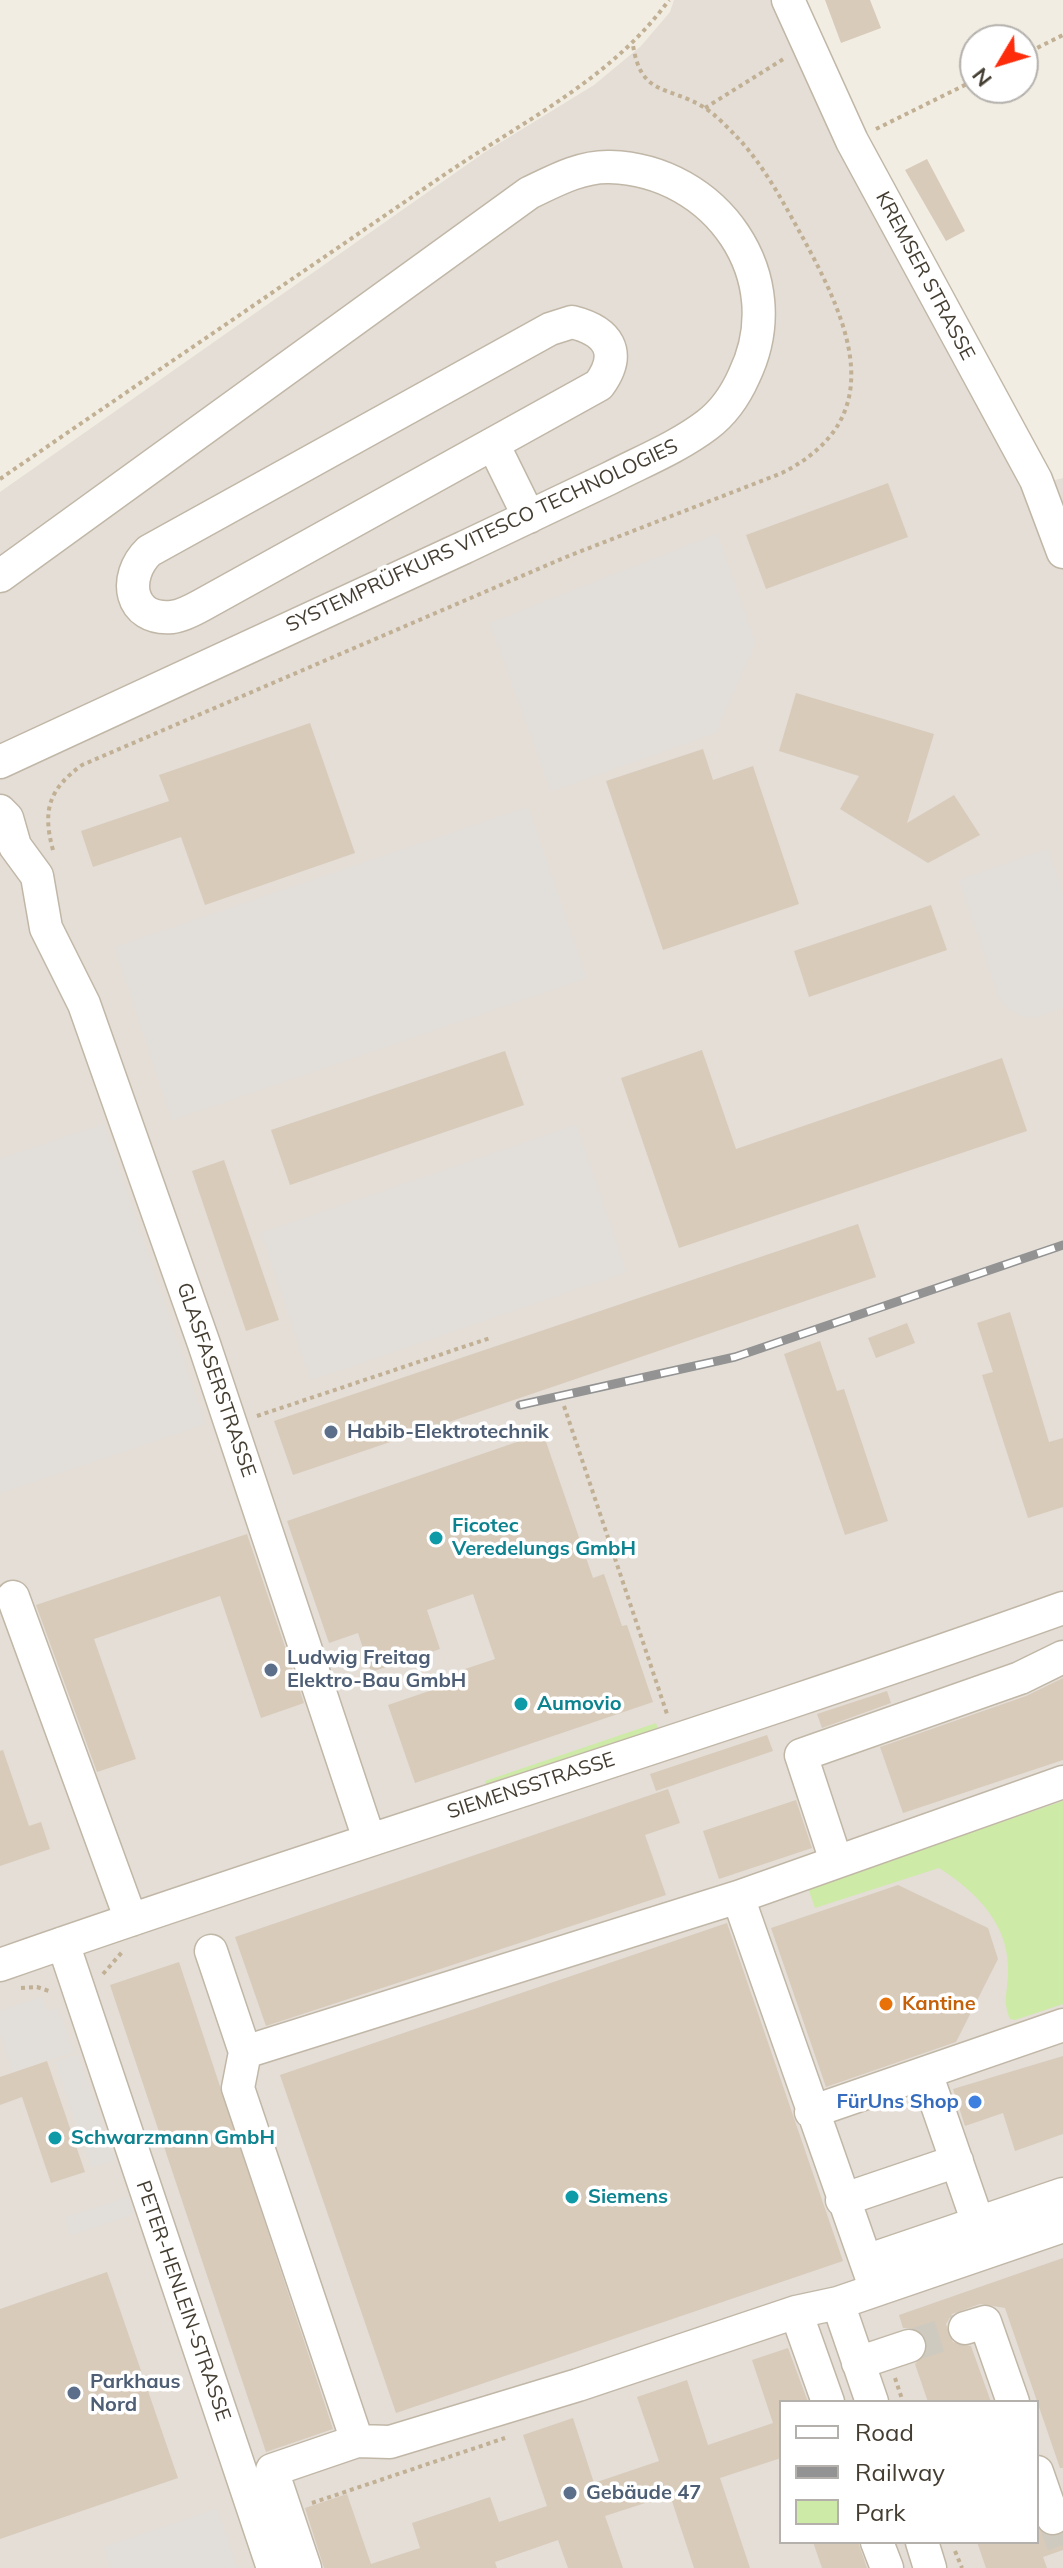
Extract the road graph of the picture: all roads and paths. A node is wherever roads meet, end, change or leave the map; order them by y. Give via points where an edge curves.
1 (669, 0) edge
2 (788, 0) edge
3 (1063, 35) edge
4 (807, 44) junction
5 (633, 45) junction
6 (1039, 47) edge
7 (959, 88) edge
8 (852, 141) junction
9 (494, 446) junction
10 (0, 479) edge
11 (529, 517) junction
12 (1063, 552) edge
13 (0, 576) edge
14 (239, 651) junction
15 (0, 762) edge
16 (0, 786) edge
17 (0, 811) edge
18 (8, 847) edge
19 (490, 1338) dead end
20 (564, 1406) dead end
21 (231, 1425) junction
22 (13, 1597) dead end
23 (1063, 1608) edge
24 (1063, 1657) edge
25 (676, 1739) junction
26 (1063, 1782) edge
27 (369, 1839) junction
28 (836, 1861) junction
29 (738, 1897) junction
30 (131, 1920) junction
31 (63, 1943) junction
32 (211, 1951) dead end
33 (0, 1965) edge
34 (1063, 2025) edge
35 (245, 2052) junction
36 (926, 2073) junction
37 (811, 2112) junction
38 (957, 2161) junction
39 (1063, 2194) edge
40 (842, 2200) junction
41 (978, 2223) junction
42 (1063, 2226) edge
43 (871, 2276) junction
44 (838, 2303) junction
45 (796, 2312) junction
46 (965, 2328) tunnel mouth
47 (909, 2346) tunnel mouth
48 (858, 2363) junction
49 (827, 2400) edge
50 (871, 2400) edge
51 (1012, 2400) edge
52 (357, 2441) junction
53 (878, 2544) edge
54 (923, 2544) edge
55 (953, 2544) edge
56 (273, 2568) edge
57 (305, 2568) edge
58 (887, 2568) edge
59 (930, 2568) edge
60 (962, 2568) edge

1 - 5 path
2 - 4 street, KREMSER STRASSE
3 - 6 path
4 - 5 path via 705,108 643,79
4 - 8 street, KREMSER STRASSE
5 - 10 path via 600,74 490,143
7 - 8 path
8 - 12 street, KREMSER STRASSE via 1036,480
9 - 9 street via 599,385 611,356 606,340 594,328 572,322 550,329 149,551 137,563 132,589 147,613 176,617
9 - 11 street
11 - 13 street, SYSTEMPRÜFKURS VITESCO TECHNOLOGIES via 677,445 710,423 736,393 752,360 757,296 733,230 682,185 648,171 607,167 570,173 529,193
11 - 14 street, SYSTEMPRÜFKURS VITESCO TECHNOLOGIES
14 - 15 street, SYSTEMPRÜFKURS VITESCO TECHNOLOGIES
14 - 16 street via 157,713
17 - 18 street, GLASFASERSTRASSE via 7,818
18 - 21 street, GLASFASERSTRASSE via 37,876 46,928 84,1004
19 - 21 path
20 - 25 path
21 - 27 street, GLASFASERSTRASSE
22 - 30 street
23 - 25 street, SIEMENSSTRASSE
24 - 28 street via 1020,1678 801,1755
25 - 27 street, SIEMENSSTRASSE
26 - 28 street
27 - 30 street, SIEMENSSTRASSE
28 - 29 street
29 - 35 street
29 - 37 street
30 - 31 street, SIEMENSSTRASSE
31 - 33 street, SIEMENSSTRASSE
31 - 56 street, PETER-HENLEIN-STRASSE
32 - 35 street
34 - 36 street
35 - 52 street via 238,2088
36 - 37 street
36 - 38 street
37 - 40 street
38 - 40 street
38 - 41 street
39 - 41 street
40 - 43 street
41 - 43 street
42 - 43 street
43 - 44 street
44 - 45 street
44 - 48 street
45 - 49 street
45 - 52 street via 390,2442
46 - 51 street via 985,2322
47 - 48 street
48 - 50 street
52 - 57 street via 272,2470
53 - 58 street
54 - 59 street
55 - 60 path

